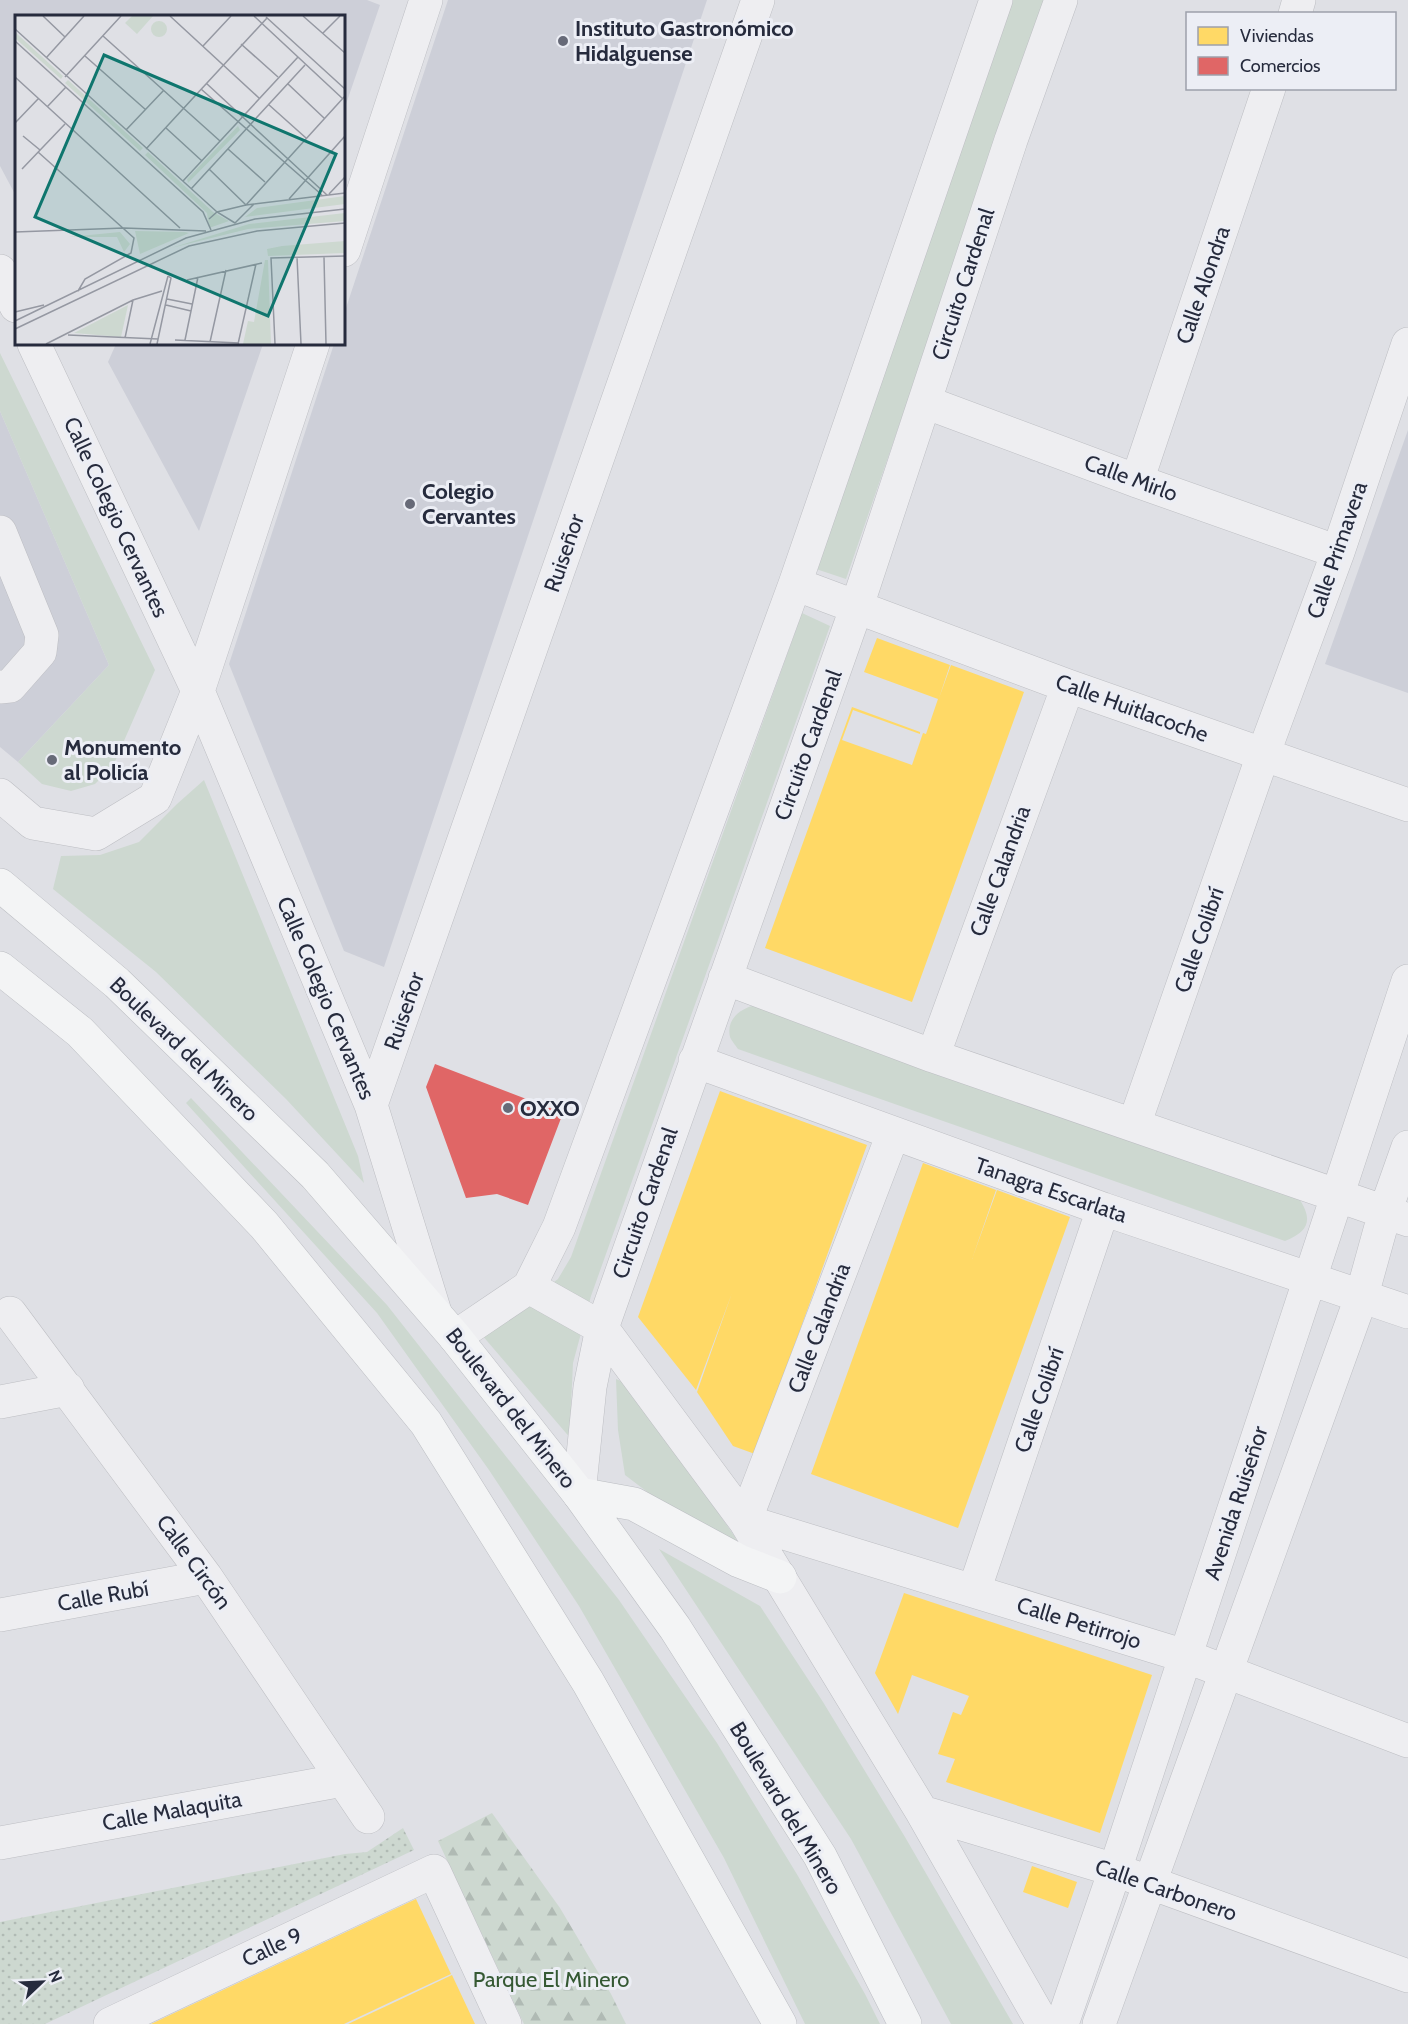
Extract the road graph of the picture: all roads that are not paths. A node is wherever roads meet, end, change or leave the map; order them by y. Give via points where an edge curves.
1 (426, 0) edge
2 (758, 0) edge
3 (996, 0) edge
4 (1061, 0) edge
5 (1268, 90) edge
6 (345, 247) edge
7 (0, 271) edge
8 (15, 304) edge
9 (1408, 344) edge
10 (34, 345) edge
11 (313, 345) edge
12 (925, 402) junction
13 (1137, 481) junction
14 (0, 532) edge
15 (1338, 552) junction
16 (795, 584) junction
17 (857, 606) junction
18 (1068, 686) junction
19 (0, 687) edge
20 (198, 691) junction
21 (1263, 755) junction
22 (0, 795) edge
23 (1408, 805) edge
24 (0, 885) edge
25 (0, 968) edge
26 (725, 978) junction
27 (1408, 981) edge
28 (933, 1056) junction
29 (695, 1061) junction
30 (371, 1105) junction
31 (1134, 1125) junction
32 (893, 1134) junction
33 (1408, 1147) edge
34 (1337, 1197) junction
35 (1103, 1209) junction
36 (1396, 1216) edge
37 (1310, 1279) junction
38 (530, 1287) junction
39 (1362, 1295) junction
40 (1408, 1312) edge
41 (10, 1313) dead end
42 (445, 1324) junction
43 (602, 1328) junction
44 (68, 1389) junction
45 (0, 1402) edge
46 (579, 1494) junction
47 (745, 1521) junction
48 (206, 1577) junction
49 (780, 1577) junction
50 (974, 1591) junction
51 (0, 1615) edge
52 (1185, 1656) junction
53 (1226, 1671) junction
54 (1408, 1741) edge
55 (343, 1780) junction
56 (922, 1812) junction
57 (368, 1817) dead end
58 (0, 1843) edge
59 (1115, 1870) junction
60 (1151, 1884) junction
61 (1408, 1976) edge
62 (110, 2024) edge
63 (505, 2024) edge
64 (780, 2024) edge
65 (905, 2024) edge
66 (1043, 2024) edge
67 (1062, 2024) edge
68 (1099, 2024) edge

1 - 6 street
2 - 30 street, Ruiseñor
3 - 16 street
4 - 12 street, Circuito Cardenal
5 - 13 street, Calle Alondra
7 - 8 street
9 - 15 street, Calle Primavera
10 - 20 street, Calle Colegio Cervantes
11 - 20 street
12 - 13 street, Calle Mirlo
12 - 17 street, Circuito Cardenal
13 - 15 street, Calle Mirlo
14 - 19 street via 42,635 40,652 10,686
15 - 21 street, Calle Primavera
16 - 17 street, Calle Huitlacoche
16 - 38 street via 563,1216
17 - 18 street, Calle Huitlacoche
17 - 26 street, Circuito Cardenal
18 - 21 street, Calle Huitlacoche
18 - 28 street, Calle Calandria
20 - 22 street via 155,798 96,834 33,823
20 - 30 street, Calle Colegio Cervantes
21 - 23 street, Calle Huitlacoche
21 - 31 street, Calle Colibrí
24 - 42 main road, Boulevard del Minero via 117,983 315,1175
25 - 64 main road via 81,1032 264,1225 426,1423 588,1682
26 - 28 street
26 - 29 street, Circuito Cardenal
27 - 34 street, Avenida Ruiseñor
28 - 31 street
29 - 32 street, Tanagra Escarlata
29 - 43 street, Circuito Cardenal
30 - 42 street, Calle Colegio Cervantes
31 - 34 street
32 - 35 street, Tanagra Escarlata
32 - 47 street, Calle Calandria
33 - 36 street, Avenida Ruiseñor
34 - 36 street
34 - 37 street, Avenida Ruiseñor
35 - 37 street, Tanagra Escarlata
35 - 50 street, Calle Colibrí
36 - 39 street, Avenida Ruiseñor
37 - 39 street, Tanagra Escarlata
37 - 52 street, Avenida Ruiseñor
38 - 42 street
38 - 43 street
39 - 40 street, Tanagra Escarlata
39 - 53 street, Avenida Ruiseñor
41 - 44 street, Calle Circón
42 - 46 main road, Boulevard del Minero
43 - 46 street, Circuito Cardenal via 590,1387
43 - 47 street
44 - 45 street
44 - 48 street, Calle Circón
46 - 49 main road via 634,1504 739,1561
46 - 65 main road, Boulevard del Minero via 675,1628 820,1856
47 - 49 street
47 - 50 street, Calle Petirrojo
48 - 51 street, Calle Rubí
48 - 55 street, Calle Circón
49 - 56 street
50 - 52 street, Calle Petirrojo
52 - 53 street, Calle Petirrojo
52 - 59 street, Avenida Ruiseñor
53 - 54 street, Calle Petirrojo
53 - 60 street, Avenida Ruiseñor
55 - 57 street, Calle Circón
55 - 58 street, Calle Malaquita
56 - 59 street, Calle Carbonero
56 - 66 street
59 - 60 street, Calle Carbonero
59 - 67 street, Avenida Ruiseñor
60 - 61 street, Calle Carbonero
60 - 68 street, Avenida Ruiseñor
62 - 63 street, Calle 9 via 434,1871

